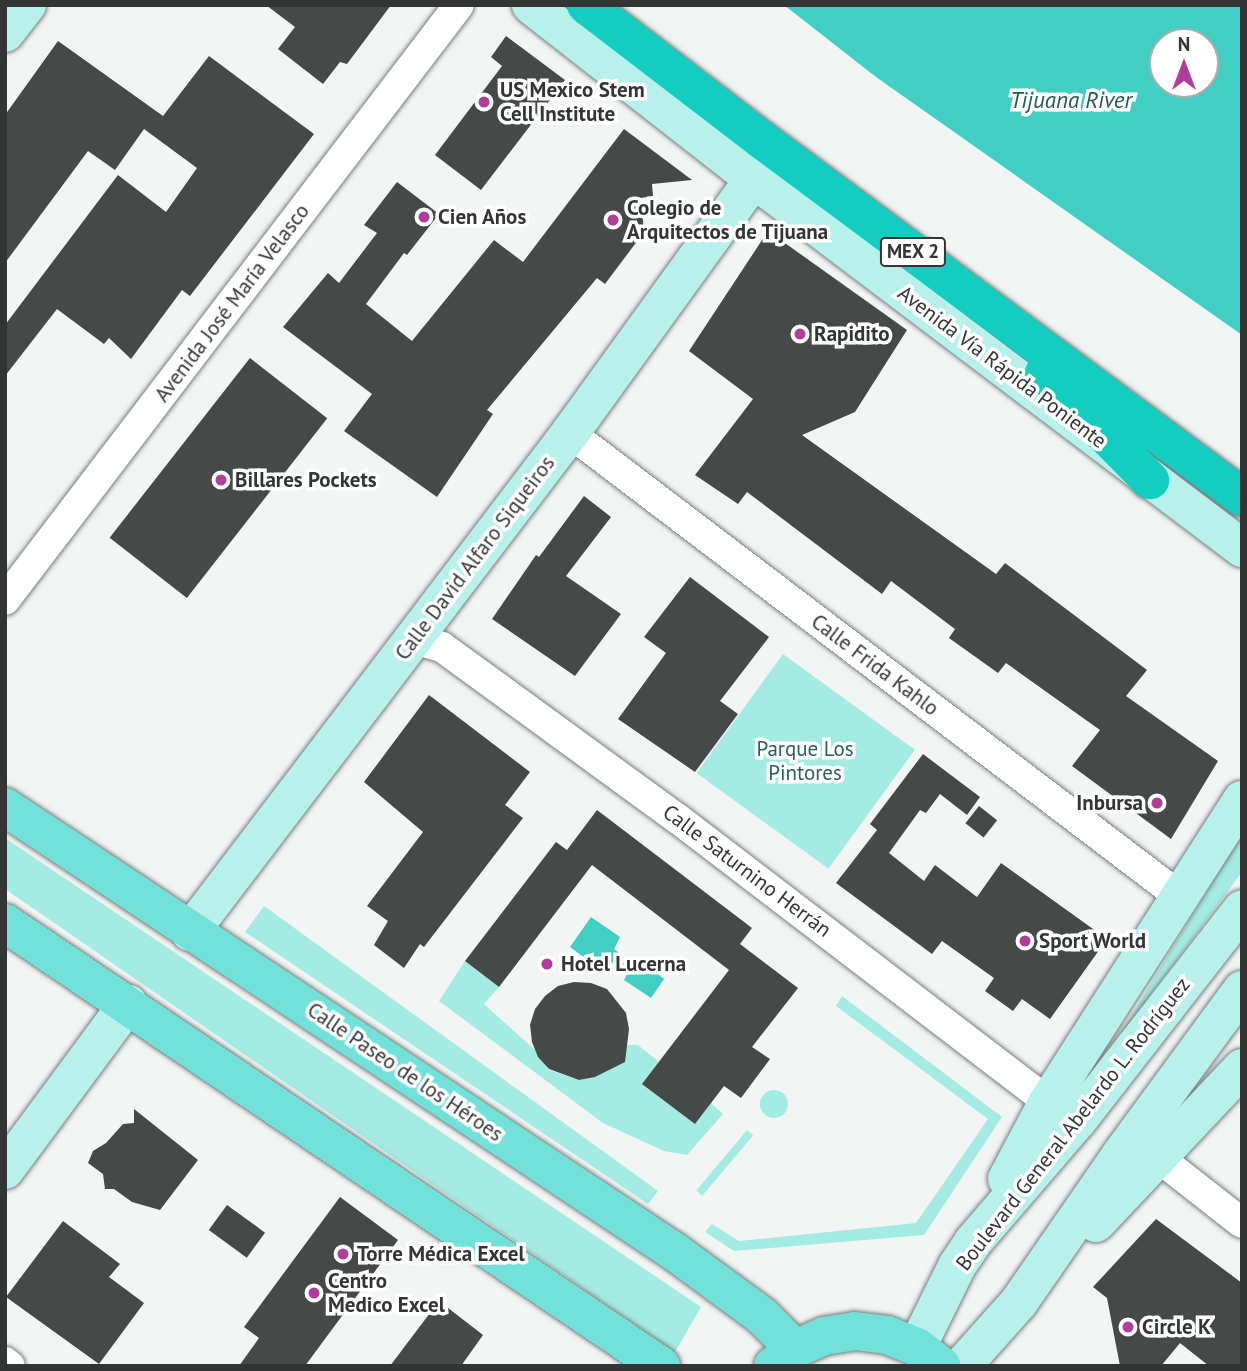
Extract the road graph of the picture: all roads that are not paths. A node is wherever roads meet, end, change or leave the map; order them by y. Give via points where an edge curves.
1 (27, 5) edge
2 (459, 5) edge
3 (531, 5) edge
4 (586, 5) edge
5 (5, 33) edge
6 (754, 179) junction
7 (954, 282) junction
8 (570, 433) junction
9 (1150, 480) junction
10 (1242, 497) edge
11 (1242, 548) edge
12 (5, 600) edge
13 (428, 636) junction
14 (1242, 800) edge
15 (5, 807) edge
16 (1180, 897) junction
17 (1242, 909) edge
18 (5, 923) edge
19 (190, 932) junction
20 (1242, 990) edge
21 (128, 1004) junction
22 (1242, 1068) edge
23 (1048, 1102) junction
24 (1159, 1158) junction
25 (5, 1170) edge
26 (1242, 1223) edge
27 (973, 1242) junction
28 (1019, 1302) junction
29 (929, 1356) edge
30 (784, 1357) edge
31 (5, 1362) edge
32 (10, 1366) edge
33 (661, 1366) edge
34 (962, 1366) edge

1 - 5 main road
2 - 12 street, Avenida José María Velasco
3 - 6 main road, Avenida Vía Rápida Poniente
4 - 7 highway, Avenida Vía Rápida Poniente / MEX 2
6 - 8 main road, Calle David Alfaro Siqueiros
6 - 9 main road, Avenida Vía Rápida Poniente
7 - 9 highway
7 - 10 highway, Avenida Vía Rápida Poniente / MEX 2
8 - 13 main road, Calle David Alfaro Siqueiros
8 - 16 street, Calle Frida Kahlo
9 - 11 main road, Avenida Vía Rápida Poniente
13 - 19 main road, Calle David Alfaro Siqueiros
13 - 23 street, Calle Saturnino Herrán via 710,842
14 - 16 main road
15 - 19 main road, Calle Paseo de los Héroes
16 - 23 main road
17 - 27 main road, Boulevard General Abelardo L. Rodríguez via 1078,1120
18 - 21 main road
19 - 30 main road, Calle Paseo de los Héroes via 675,1252 762,1316
20 - 28 main road
21 - 25 main road
21 - 33 main road
22 - 24 main road
23 - 27 main road
24 - 26 street
24 - 28 main road
27 - 29 main road, Boulevard General Abelardo L. Rodríguez via 957,1266
28 - 34 main road
29 - 30 main road via 887,1335 856,1332 824,1336
31 - 32 street

